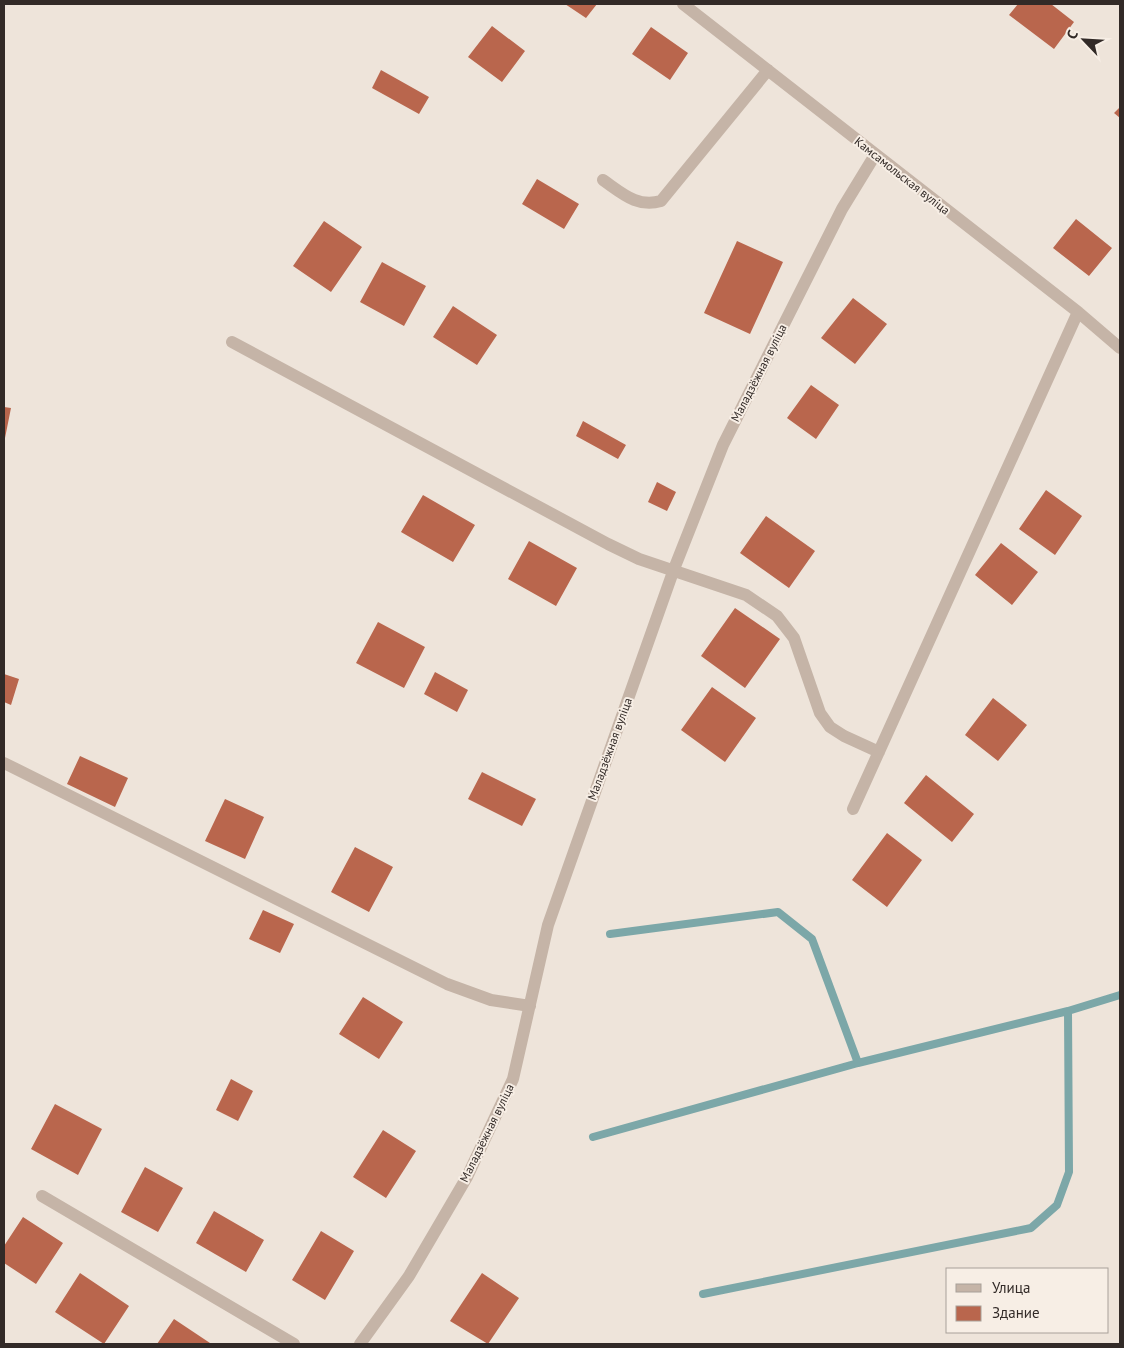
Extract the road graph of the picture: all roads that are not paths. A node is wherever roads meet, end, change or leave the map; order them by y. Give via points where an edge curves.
1 (683, 4) edge
2 (768, 70) junction
3 (876, 155) junction
4 (603, 180) dead end
5 (1078, 312) junction
6 (232, 342) dead end
7 (1120, 348) edge
8 (674, 569) junction
9 (879, 752) junction
10 (4, 764) edge
11 (853, 809) dead end
12 (530, 1006) junction
13 (42, 1196) dead end
14 (294, 1344) edge
15 (360, 1344) edge

1 - 2 street, Камсамольская вуліца
2 - 3 street, Камсамольская вуліца
2 - 4 street via 661,202 648,205 633,200
3 - 5 street, Камсамольская вуліца
3 - 8 street, Маладзёжная вуліца via 842,209 723,445
5 - 7 street, Камсамольская вуліца
5 - 9 street
6 - 8 street via 608,544 639,559
8 - 9 street via 746,595 777,616 794,638 820,713 830,727
8 - 12 street, Маладзёжная вуліца via 548,925
9 - 11 street
10 - 12 street via 447,984 491,1000
12 - 15 street, Маладзёжная вуліца via 513,1079 467,1177 409,1276
13 - 14 street

